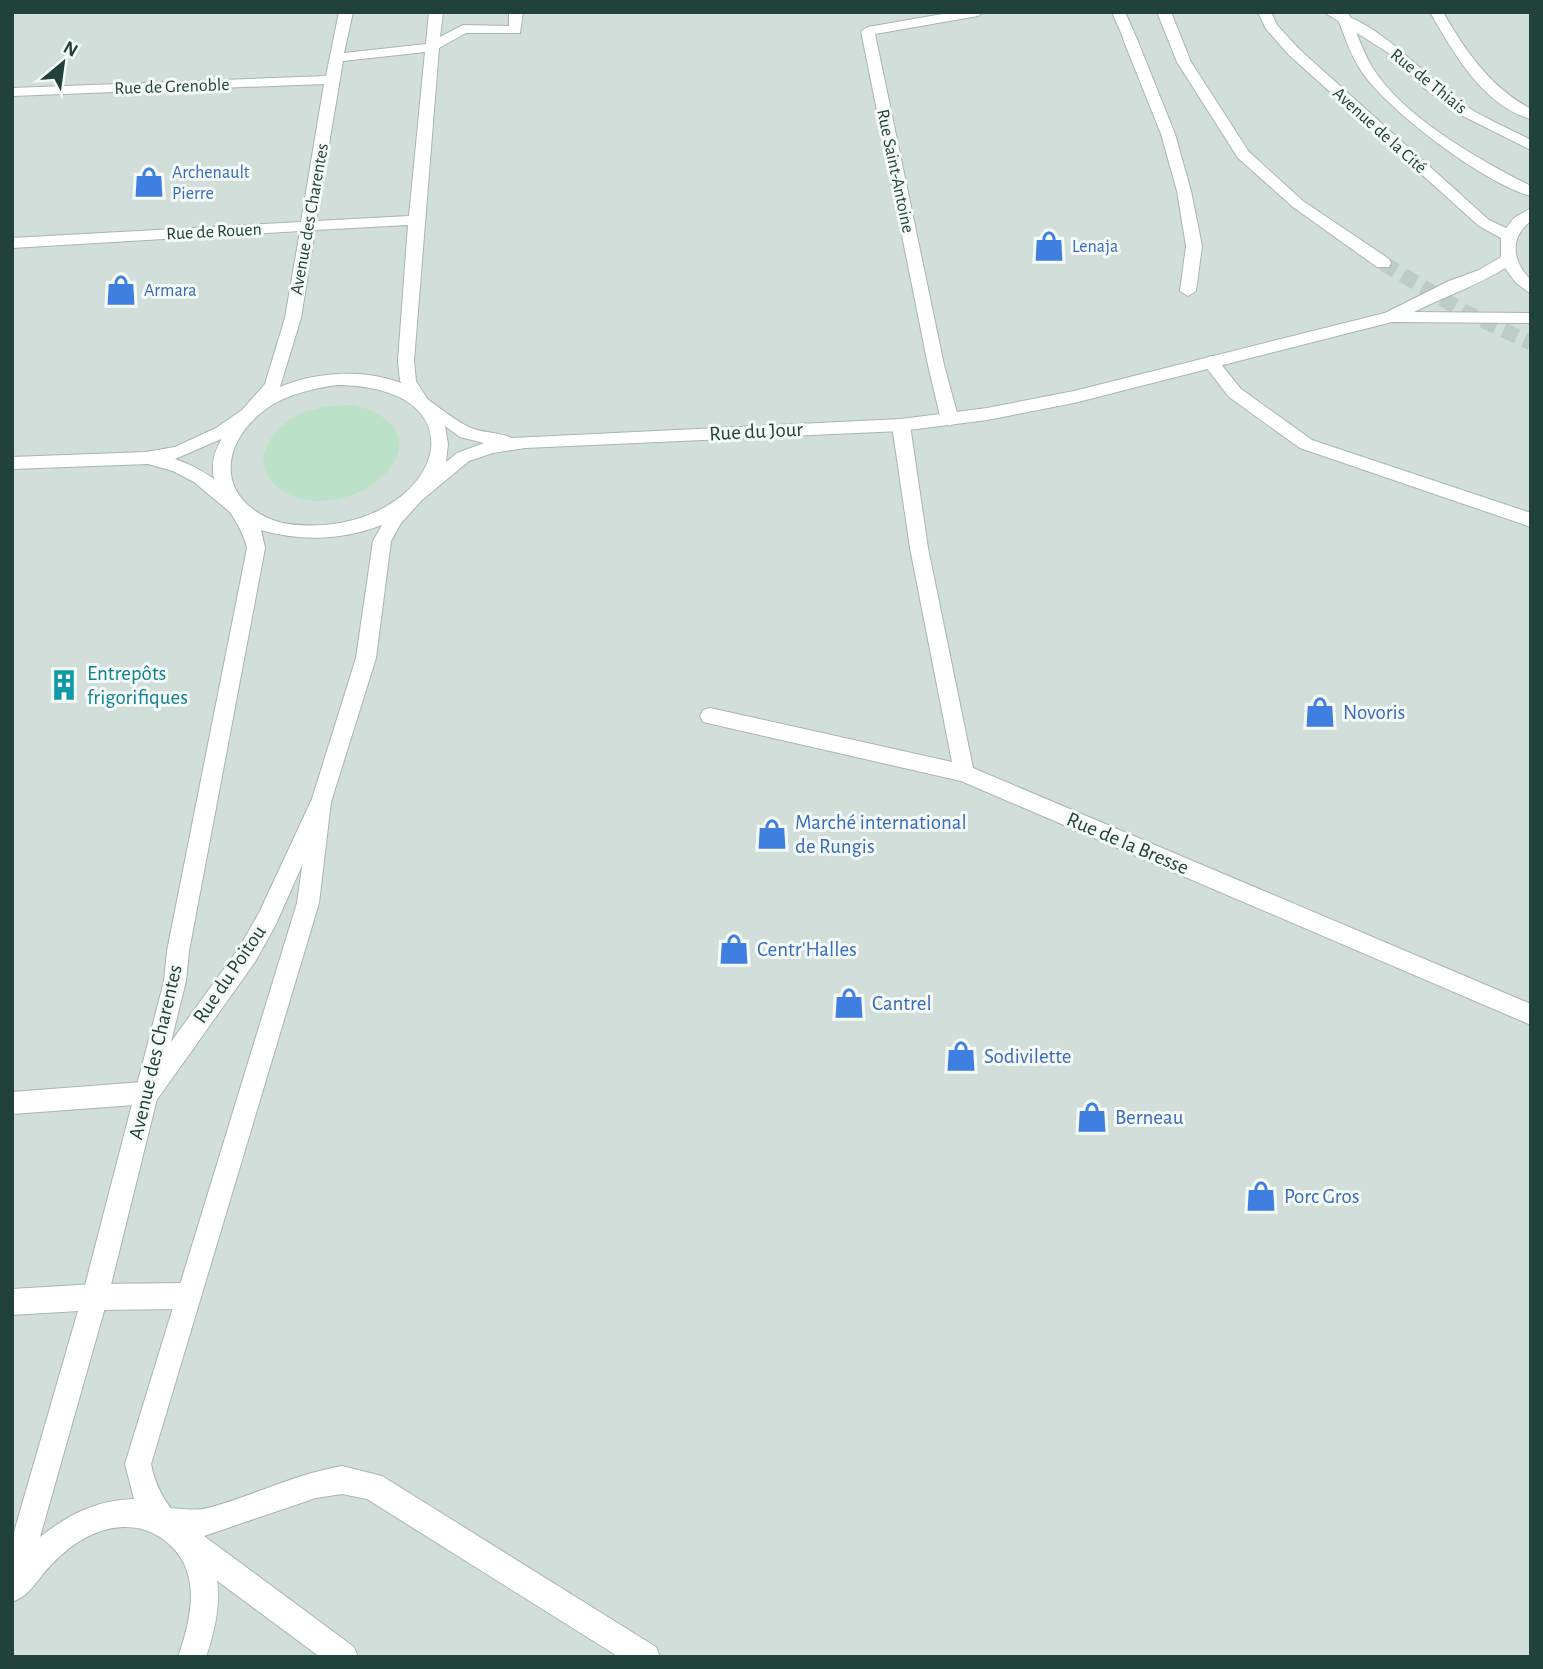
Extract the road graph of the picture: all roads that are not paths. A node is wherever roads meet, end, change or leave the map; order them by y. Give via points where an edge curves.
1 (346, 12) edge
2 (436, 12) edge
3 (516, 12) edge
4 (978, 12) edge
5 (1118, 12) edge
6 (1164, 12) edge
7 (1264, 12) edge
8 (1330, 12) edge
9 (1436, 12) edge
10 (1343, 17) edge
11 (432, 47) junction
12 (336, 58) junction
13 (332, 80) junction
14 (12, 92) edge
15 (1531, 115) edge
16 (1531, 146) edge
17 (1531, 192) edge
18 (1531, 213) edge
19 (416, 220) junction
20 (306, 226) junction
21 (1508, 235) junction
22 (12, 243) edge
23 (1508, 259) junction
24 (1383, 263) tunnel mouth
25 (1531, 289) edge
26 (1188, 291) dead end
27 (1390, 317) junction
28 (1531, 318) edge
29 (1210, 362) junction
30 (420, 400) junction
31 (248, 414) junction
32 (950, 420) junction
33 (901, 425) junction
34 (525, 442) junction
35 (146, 458) junction
36 (12, 463) edge
37 (416, 495) junction
38 (240, 510) junction
39 (1531, 520) edge
40 (710, 716) dead end
41 (964, 773) junction
42 (321, 802) junction
43 (1531, 1015) edge
44 (148, 1093) junction
45 (12, 1103) edge
46 (187, 1296) junction
47 (95, 1297) junction
48 (12, 1302) edge
49 (165, 1521) junction
50 (187, 1541) junction
51 (12, 1588) edge
52 (12, 1598) edge
53 (192, 1657) edge
54 (344, 1657) edge
55 (646, 1657) edge

1 - 12 street, Avenue des Charentes
2 - 11 street
3 - 11 street via 515,30 463,29
4 - 32 street, Rue Saint-Antoine via 868,31
5 - 26 street via 1168,134 1184,191 1194,246
6 - 24 street via 1184,62 1243,155 1298,204
7 - 21 street, Avenue de la Cité via 1294,52 1484,223
8 - 10 street, Rue de Thiais
9 - 15 street via 1458,51 1488,88
10 - 16 street, Rue de Thiais via 1395,51 1464,111
10 - 17 street, Avenue de la Cité via 1359,55 1385,91 1454,148
11 - 12 street
11 - 19 street
12 - 13 street, Avenue des Charentes
13 - 14 street, Rue de Grenoble
13 - 20 street, Avenue des Charentes
18 - 21 street
19 - 20 street, Rue de Rouen
19 - 30 street via 405,361 408,381
20 - 22 street, Rue de Rouen
20 - 31 street, Avenue des Charentes via 293,318 280,370 273,386
21 - 23 street
23 - 25 street
23 - 27 street
27 - 28 street
27 - 29 street, Rue du Jour
29 - 32 street, Rue du Jour via 1074,397
29 - 39 street via 1235,393 1306,444
30 - 31 street via 397,387 336,379 303,385
30 - 34 street, Rue du Jour via 466,433
30 - 37 street via 436,421 441,445 434,470
31 - 35 street via 202,443
31 - 38 street via 229,438 220,463 224,489
32 - 33 street, Rue du Jour
33 - 34 street, Rue du Jour
33 - 41 street via 919,548
34 - 37 street, Rue du Jour via 463,457
35 - 36 street
35 - 38 street via 197,473
37 - 38 street via 360,526 326,533 293,532 264,524
37 - 42 street via 394,519 383,541 366,658
38 - 44 street, Avenue des Charentes via 256,548 175,981
40 - 41 street, Rue de la Bresse
41 - 43 street, Rue de la Bresse
42 - 44 street, Rue du Poitou via 247,955
42 - 46 street via 308,903
44 - 45 street
44 - 47 street, Avenue des Charentes
46 - 47 street
46 - 49 street via 138,1464 150,1506
47 - 48 street
47 - 51 street, Avenue des Charentes
49 - 50 street
49 - 52 street via 137,1512 105,1514 73,1528 44,1550
49 - 55 street via 207,1522 316,1484 342,1480 372,1486
50 - 53 street via 200,1564 205,1594 202,1626
50 - 54 street

